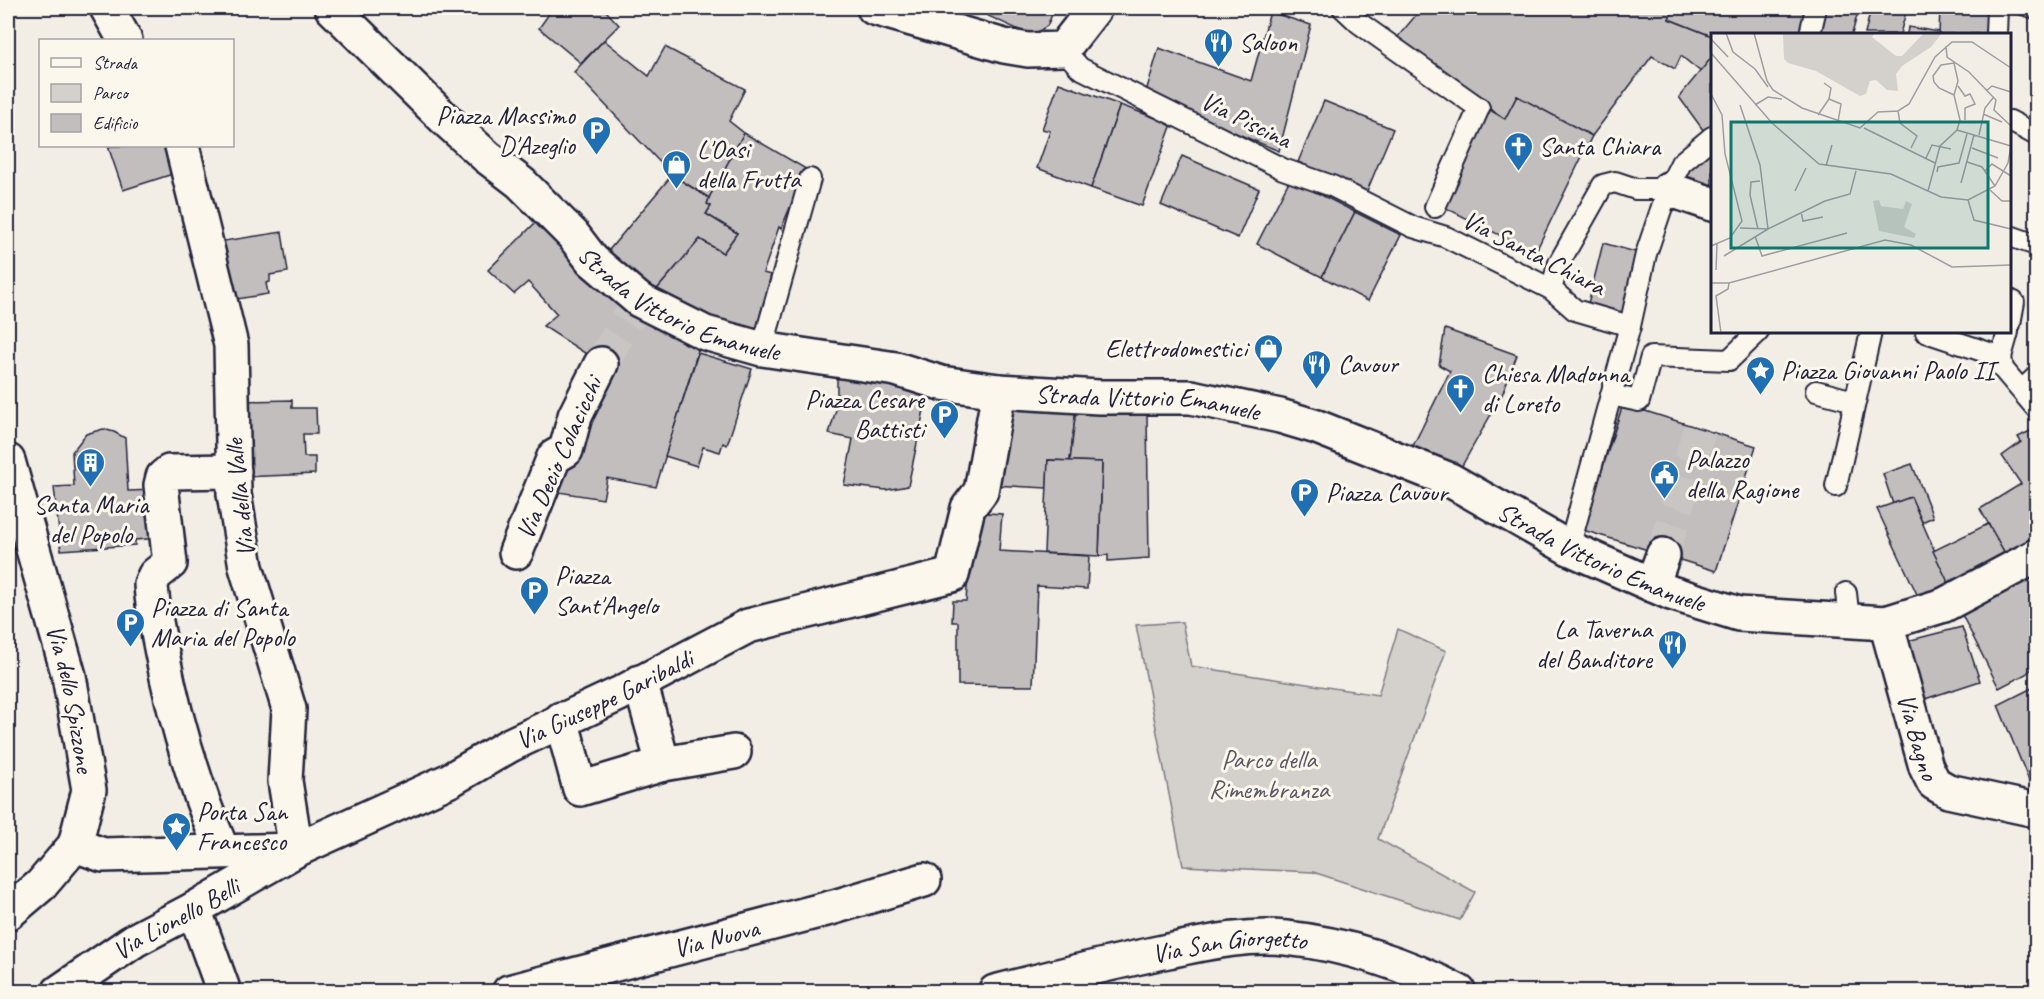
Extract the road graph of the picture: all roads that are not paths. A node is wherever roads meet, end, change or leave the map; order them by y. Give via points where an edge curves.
1 (107, 8) edge
2 (332, 8) edge
3 (874, 8) edge
4 (1095, 8) edge
5 (1343, 8) edge
6 (1816, 8) edge
7 (1997, 8) edge
8 (1810, 33) edge
9 (1996, 33) edge
10 (124, 39) edge
11 (1063, 49) junction
12 (2011, 122) edge
13 (2037, 135) edge
14 (1711, 139) edge
15 (182, 147) edge
16 (810, 179) dead end
17 (1668, 189) junction
18 (1711, 203) edge
19 (1435, 207) dead end
20 (1413, 227) joint
21 (2011, 237) edge
22 (2037, 245) edge
23 (1551, 289) junction
24 (2011, 300) edge
25 (2011, 318) edge
26 (1630, 326) junction
27 (1757, 333) edge
28 (1871, 333) edge
29 (1929, 333) edge
30 (2008, 333) edge
31 (762, 349) junction
32 (2001, 357) junction
33 (601, 364) tunnel mouth
34 (2030, 383) edge
35 (999, 391) junction
36 (1816, 391) dead end
37 (1611, 395) junction
38 (1854, 401) junction
39 (2037, 408) edge
40 (8, 461) edge
41 (234, 471) junction
42 (1836, 486) dead end
43 (1569, 548) junction
44 (516, 552) dead end
45 (1663, 555) tunnel mouth
46 (2037, 556) edge
47 (1652, 585) junction
48 (1886, 623) junction
49 (640, 682) junction
50 (561, 719) junction
51 (734, 752) dead end
52 (663, 764) junction
53 (2037, 810) edge
54 (75, 845) junction
55 (222, 850) junction
56 (296, 850) junction
57 (924, 880) dead end
58 (194, 909) junction
59 (8, 913) edge
60 (59, 992) edge
61 (224, 992) edge
62 (509, 992) edge
63 (995, 992) edge
64 (1459, 992) edge

1 - 10 street
2 - 31 street, Strada Vittorio Emanuele via 487,158 521,183 592,260 638,302 705,333
3 - 11 street via 1005,46
4 - 11 street
5 - 19 lane via 1479,108
6 - 8 lane
7 - 9 lane
11 - 20 lane, Via Piscina via 1080,68 1283,169 1332,186
12 - 13 lane
14 - 17 lane via 1681,163
15 - 41 street, Via della Valle via 231,345
16 - 31 lane
17 - 18 street
17 - 23 lane via 1603,184 1560,264
17 - 26 lane via 1646,254
20 - 23 lane, Via Santa Chiara via 1446,237
21 - 22 lane
23 - 26 lane, Via Santa Chiara via 1575,310
24 - 25 lane
26 - 37 lane
27 - 37 lane via 1729,360 1651,357 1639,401
28 - 38 lane
29 - 32 lane
30 - 32 lane
31 - 35 street, Strada Vittorio Emanuele via 896,369 941,383
32 - 34 lane via 2003,369
33 - 44 street, Via Decio Colacicchi via 575,416 566,450 554,458
34 - 39 lane
35 - 43 street, Strada Vittorio Emanuele via 1191,397 1280,416 1450,480
35 - 49 street, Via Giuseppe Garibaldi via 981,491 968,508 952,575 748,626
36 - 38 lane
37 - 43 lane
38 - 42 lane
40 - 54 street, Via dello Spizzone via 69,676 89,790
41 - 55 street via 169,472 163,477 170,563 155,575 151,584 169,688 199,798
41 - 56 street, Via della Valle via 246,567 289,709 285,781
43 - 47 street, Strada Vittorio Emanuele
45 - 47 street
46 - 48 street, Strada Vittorio Emanuele via 1944,605
47 - 48 street, Strada Vittorio Emanuele via 1739,614 1848,606
48 - 53 street, Via Bagno via 1934,783 1948,791
49 - 50 street, Via Giuseppe Garibaldi
49 - 52 street
50 - 52 street via 580,789
50 - 56 street, Via Giuseppe Garibaldi via 450,780
51 - 52 street
54 - 55 street, Via Giuseppe Garibaldi via 103,855
54 - 59 street, Via dello Spizzone via 41,885
55 - 56 street, Via Giuseppe Garibaldi
56 - 58 street, Via Lionello Belli
57 - 62 street, Via Nuova
58 - 60 street, Via Lionello Belli via 135,940
58 - 61 street
63 - 64 street, Via San Giorgetto via 1228,939 1285,938 1357,952 1433,978

